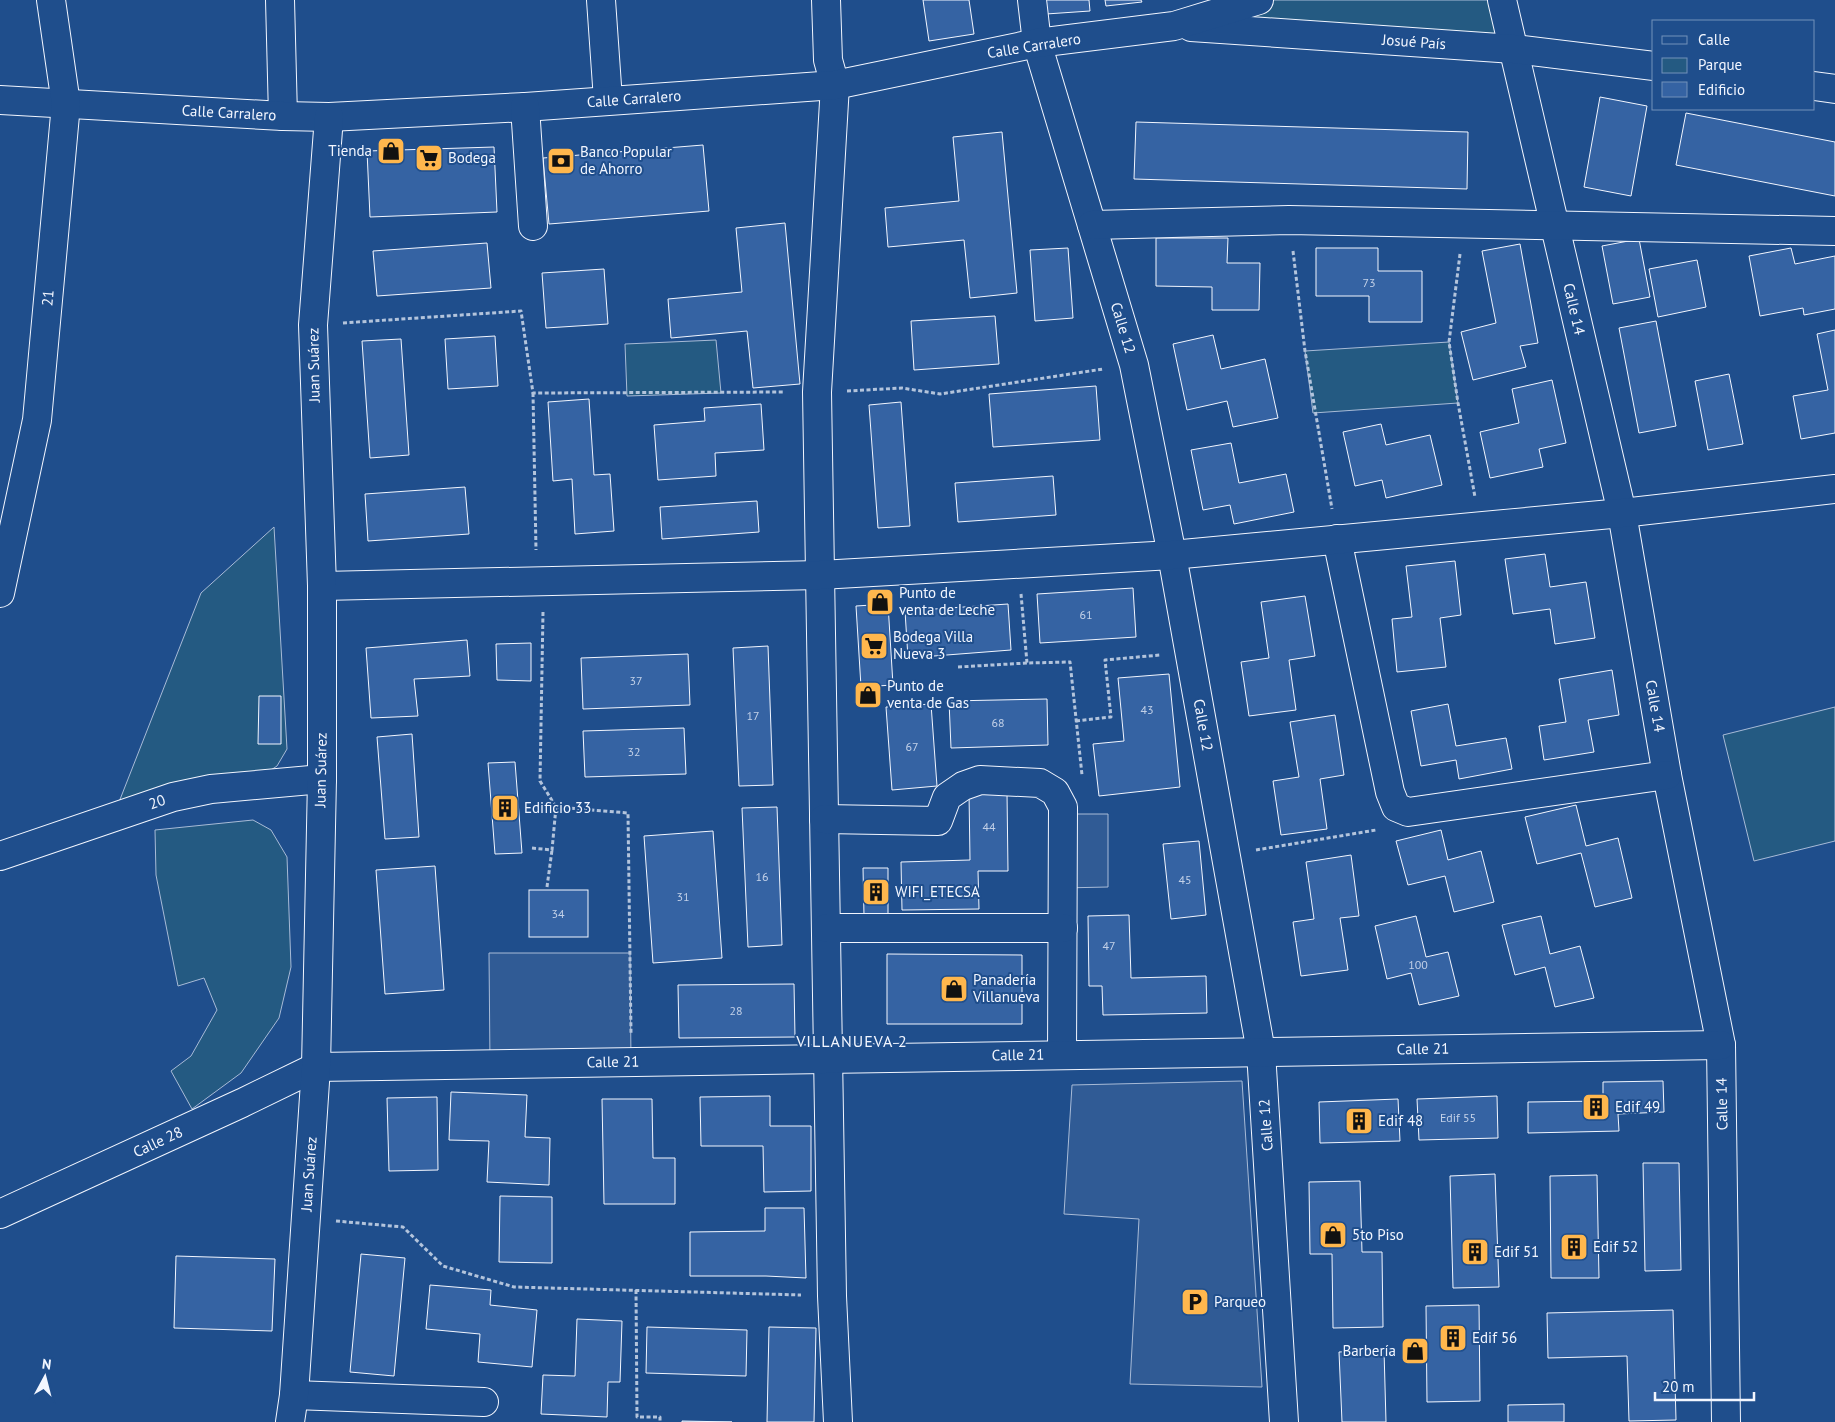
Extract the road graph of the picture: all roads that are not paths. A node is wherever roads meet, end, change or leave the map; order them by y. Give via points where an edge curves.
1 (51, 0) edge
2 (280, 0) edge
3 (601, 0) edge
4 (826, 0) edge
5 (1032, 0) edge
6 (1259, 0) edge
7 (1502, 0) edge
8 (1174, 26) junction
9 (1036, 43) junction
10 (1514, 49) junction
11 (1652, 66) edge
12 (835, 85) junction
13 (1815, 86) edge
14 (1835, 89) edge
15 (0, 100) edge
16 (608, 100) junction
17 (66, 104) junction
18 (525, 107) junction
19 (283, 116) junction
20 (329, 117) junction
21 (1092, 225) junction
22 (1554, 225) junction
23 (533, 226) dead end
24 (1835, 231) edge
25 (1835, 489) edge
26 (1622, 513) junction
27 (1337, 539) junction
28 (1172, 555) junction
29 (820, 575) junction
30 (322, 586) junction
31 (0, 593) edge
32 (1667, 774) junction
33 (322, 778) junction
34 (824, 819) junction
35 (0, 856) edge
36 (827, 928) junction
37 (1063, 928) junction
38 (1721, 1045) junction
39 (1261, 1052) junction
40 (1062, 1054) junction
41 (828, 1058) junction
42 (316, 1067) junction
43 (0, 1214) edge
44 (294, 1395) junction
45 (484, 1402) dead end
46 (290, 1422) edge
47 (838, 1422) edge
48 (1284, 1422) edge
49 (1726, 1422) edge

1 - 17 street, 21
2 - 19 street
3 - 16 street
4 - 12 street via 828,60
5 - 9 street, Calle 12
6 - 8 street, Calle Carralero
7 - 10 street, Calle 14
8 - 9 street, Calle Carralero
8 - 10 street, Josué País
9 - 12 street, Calle Carralero
9 - 21 street, Calle 12
10 - 11 street, Josué País
10 - 22 street, Calle 14
12 - 16 street, Calle Carralero
12 - 29 street via 817,392
13 - 14 street
15 - 17 street, Calle Carralero
16 - 18 street, Calle Carralero
17 - 19 street, Calle Carralero
17 - 31 street, 21 via 37,420
18 - 20 street, Calle Carralero
18 - 23 street
19 - 20 street, Calle Carralero
20 - 30 street, Juan Suárez via 313,326
21 - 22 street via 1289,220
21 - 28 street, Calle 12 via 1134,364
22 - 24 street
22 - 26 street, Calle 14
25 - 26 street
26 - 27 street
26 - 32 street, Calle 14
27 - 28 street
27 - 32 street via 1390,792 1396,807 1408,812
28 - 29 street
28 - 39 street, Calle 12
29 - 30 street
29 - 34 street
30 - 33 street, Juan Suárez
32 - 38 street, Calle 14
33 - 35 street, 20 via 212,789 173,797
33 - 42 street, Juan Suárez
34 - 36 street
34 - 37 street via 938,821 947,797 963,786 980,780 1040,783 1056,792 1063,807
36 - 37 street
36 - 41 street
37 - 40 street
38 - 39 street, Calle 21
38 - 49 street, Calle 14
39 - 40 street, Calle 21
39 - 48 street, Calle 12
40 - 41 street, Calle 21
41 - 42 street, Calle 21
41 - 47 street via 832,1296
42 - 43 street, Calle 28
42 - 44 street, Juan Suárez
44 - 45 street
44 - 46 street, Juan Suárez

